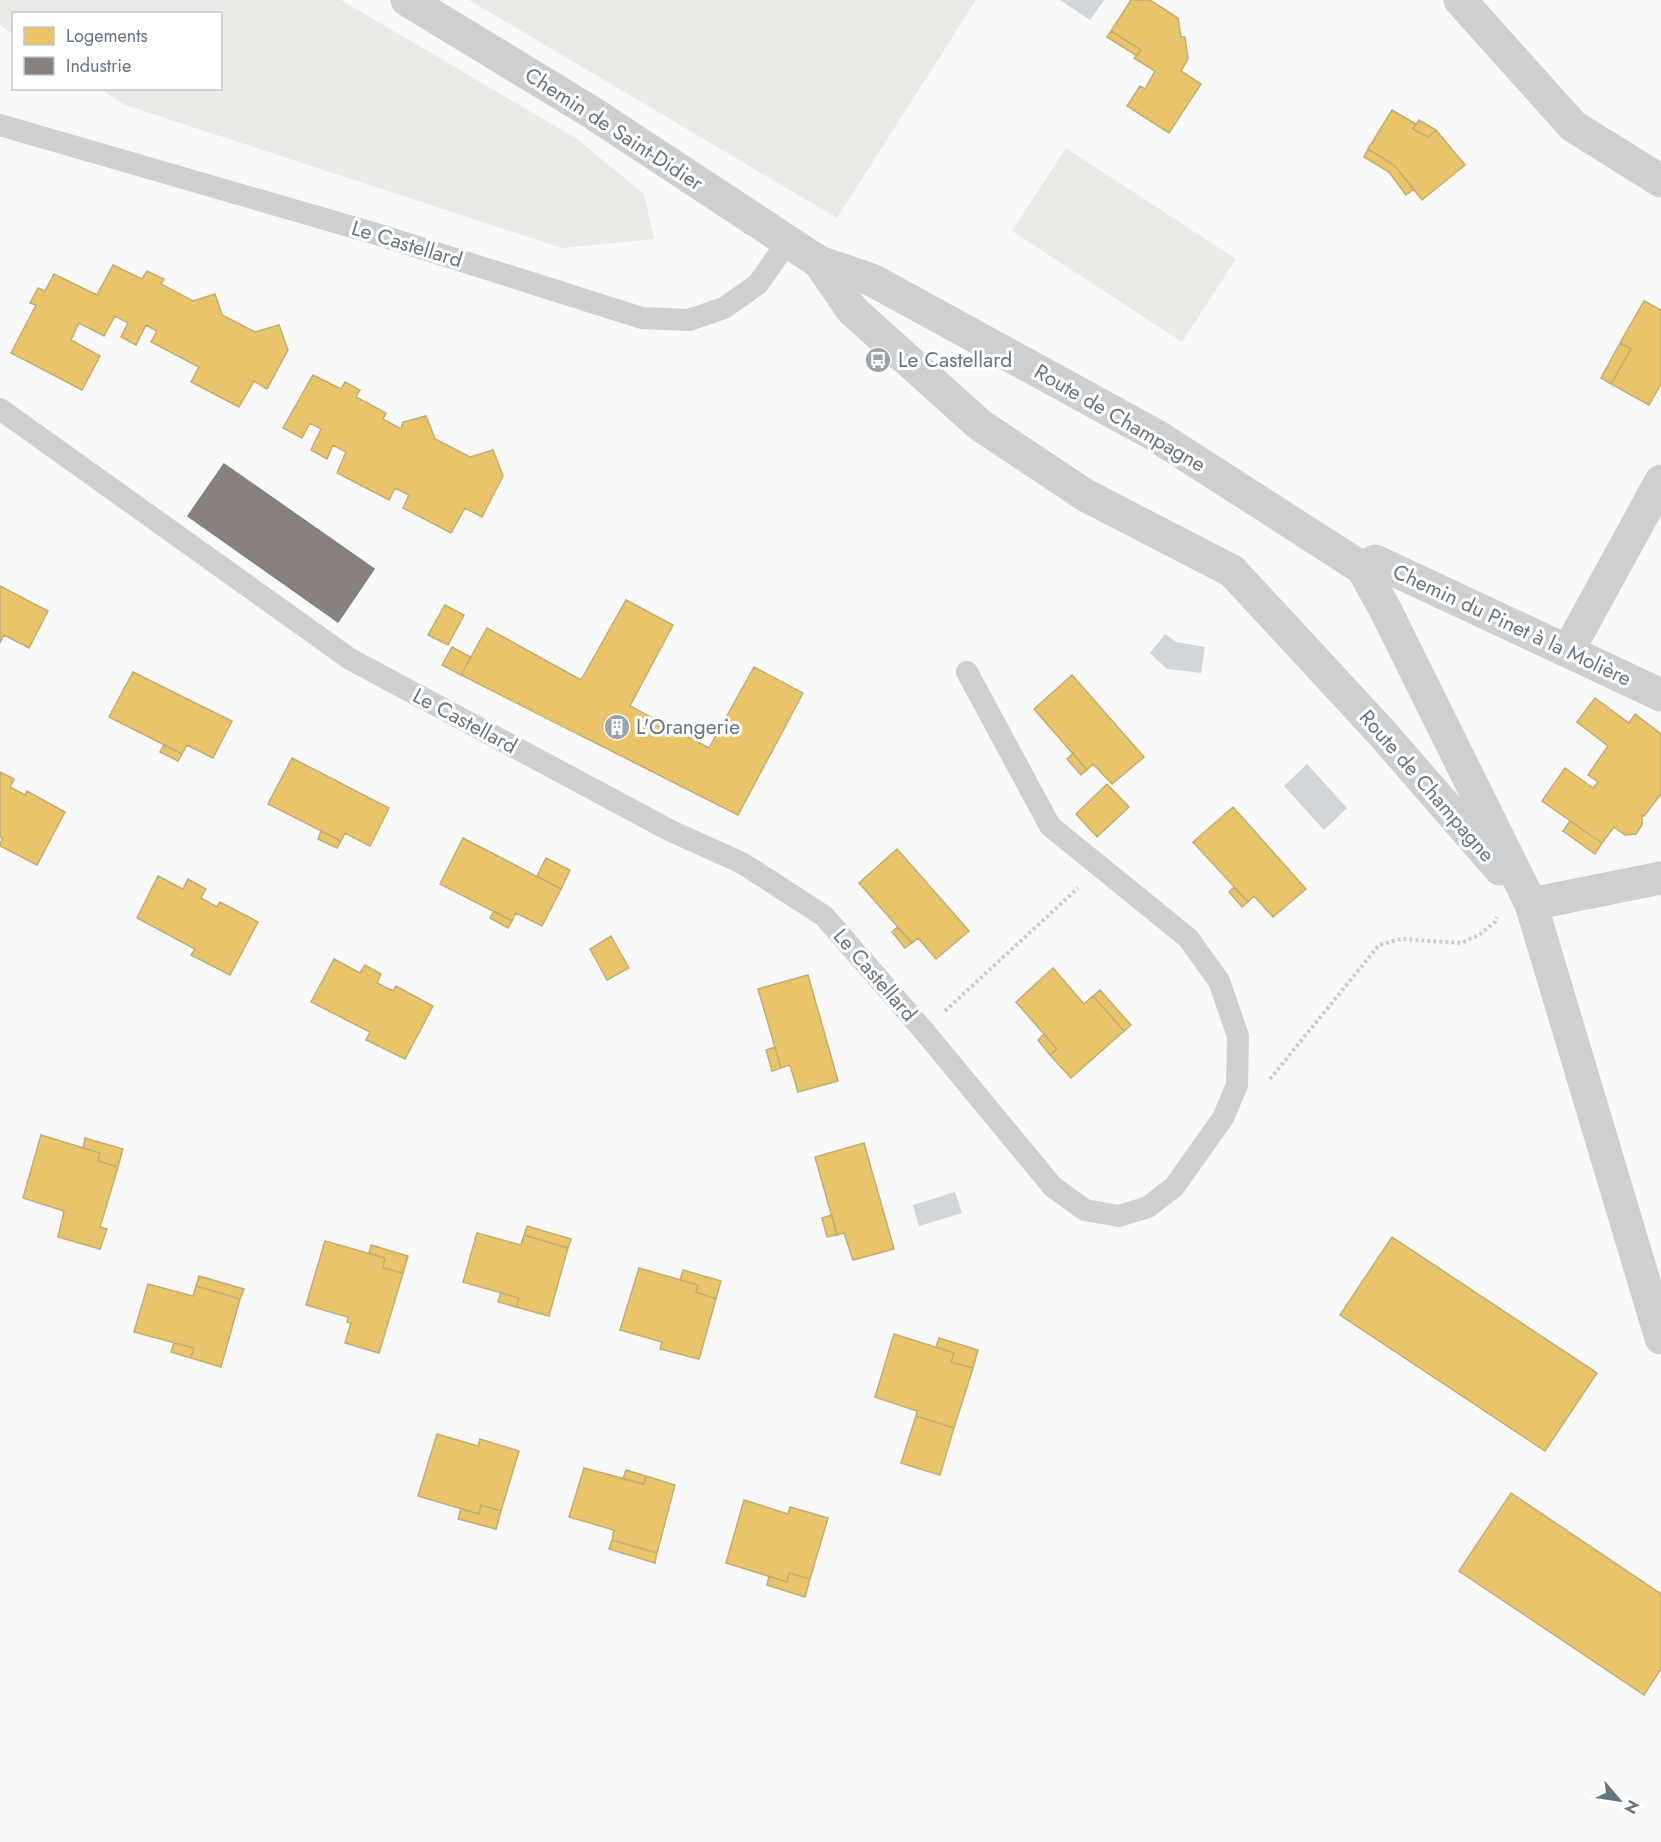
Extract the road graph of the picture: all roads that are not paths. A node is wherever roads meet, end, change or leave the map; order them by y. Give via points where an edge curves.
1 (407, 0) edge
2 (1460, 0) edge
3 (0, 125) edge
4 (1661, 181) edge
5 (788, 241) junction
6 (819, 262) junction
7 (0, 409) edge
8 (1661, 482) edge
9 (1362, 568) junction
10 (1568, 651) junction
11 (967, 672) dead end
12 (1661, 695) edge
13 (1661, 878) edge
14 (1531, 904) junction
15 (1661, 1338) edge

1 - 5 street, Chemin de Saint-Didier via 588,110
2 - 4 street via 1573,126
3 - 5 lane, Le Castellard via 373,233 642,318 689,320 724,308 758,284
5 - 6 street, Chemin de Saint-Didier
6 - 9 street, Route de Champagne via 872,280 1155,435
6 - 14 street, Route de Champagne via 852,310 980,425 1085,495 1232,571 1382,733
7 - 11 lane, Le Castellard via 350,659 671,831 742,863 824,916 1053,1187 1085,1210 1119,1216 1148,1207 1174,1187 1223,1118 1237,1085 1238,1036 1219,981 1188,938 1050,826
8 - 10 street
9 - 10 street, Chemin du Pinet à la Molière via 1376,561
9 - 14 street, Route de Champagne
10 - 12 street, Chemin du Pinet à la Molière
13 - 14 street
14 - 15 street, Route de Champagne

